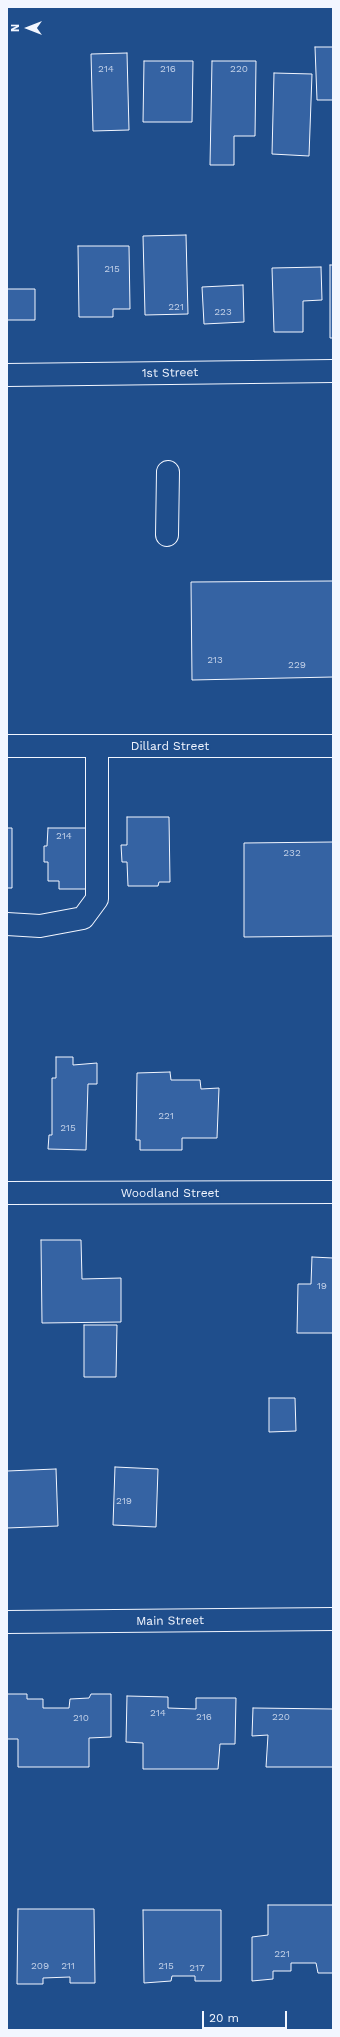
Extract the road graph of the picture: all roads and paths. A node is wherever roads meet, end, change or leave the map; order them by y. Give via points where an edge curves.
1 (333, 372) edge
2 (7, 374) edge
3 (168, 472) dead end
4 (167, 535) dead end
5 (7, 746) edge
6 (97, 746) junction
7 (333, 746) edge
8 (7, 924) edge
9 (333, 1192) edge
10 (7, 1193) edge
11 (333, 1619) edge
12 (7, 1622) edge

1 - 2 main road, 1st Street
3 - 4 main road
5 - 6 main road, Dillard Street
6 - 7 main road, Dillard Street
6 - 8 main road via 97,899 83,918 40,926
9 - 10 main road, Woodland Street
11 - 12 main road, Main Street

